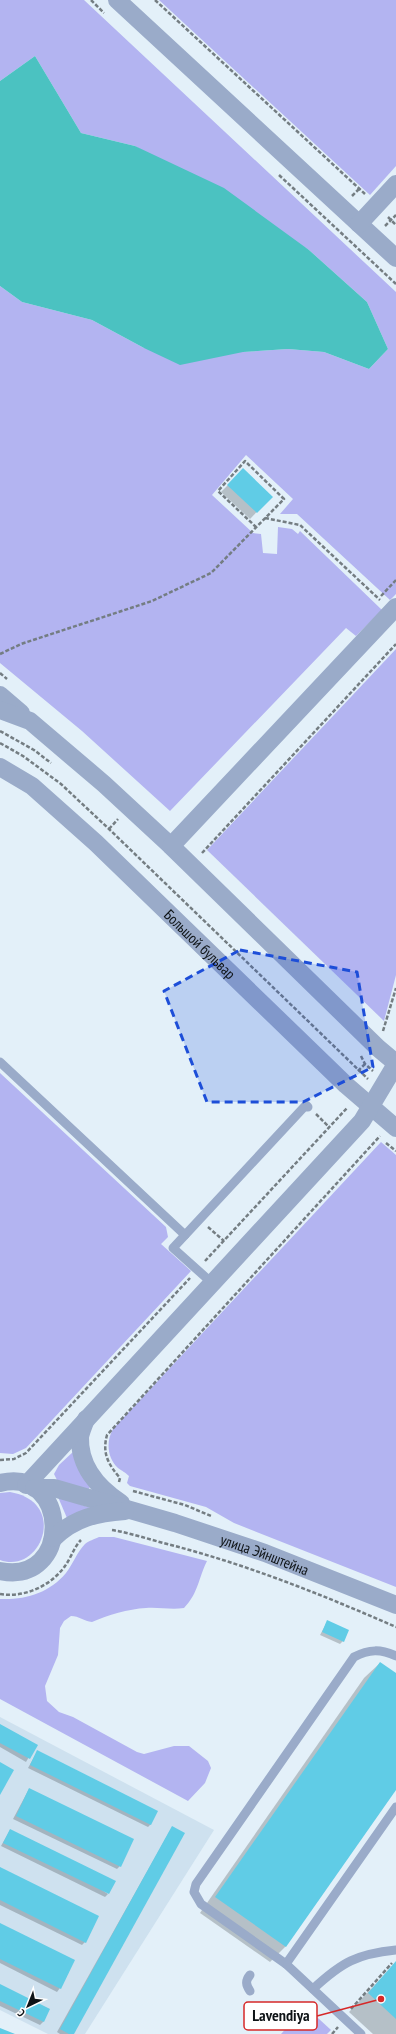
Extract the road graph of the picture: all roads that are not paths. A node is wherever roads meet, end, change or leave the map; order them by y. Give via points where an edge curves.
1 (117, 0) edge
2 (396, 184) edge
3 (359, 224) junction
4 (396, 258) edge
5 (394, 609) edge
6 (0, 695) edge
7 (0, 710) edge
8 (30, 722) junction
9 (0, 767) edge
10 (171, 846) junction
11 (0, 1062) edge
12 (396, 1063) edge
13 (308, 1107) dead end
14 (371, 1107) junction
15 (396, 1128) edge
16 (185, 1235) junction
17 (212, 1283) junction
18 (86, 1419) junction
19 (0, 1483) edge
20 (30, 1487) junction
21 (132, 1510) junction
22 (54, 1538) junction
23 (0, 1571) edge
24 (396, 1604) edge
25 (396, 1656) edge
26 (383, 1810) dead end
27 (394, 1810) edge
28 (396, 1950) edge
29 (286, 1964) junction
30 (250, 1975) dead end
31 (313, 1989) junction
32 (250, 1991) dead end
33 (361, 2034) edge

1 - 3 street
2 - 3 street
3 - 4 street
5 - 10 street
6 - 8 street
7 - 8 street
8 - 10 street
9 - 14 street, Большой бульвар via 32,786 96,843
10 - 12 street
11 - 16 lane
12 - 14 street
13 - 16 lane via 306,1105 202,1222
14 - 15 street, Большой бульвар
14 - 17 street via 362,1121
16 - 17 lane via 173,1248
17 - 18 street
18 - 20 street
18 - 21 street via 80,1436 85,1467 94,1480
19 - 20 street, улица Эйнштейна via 15,1482
20 - 21 street, улица Эйнштейна via 54,1488
20 - 22 street via 43,1496 54,1515
21 - 22 street via 93,1515 69,1525
21 - 24 street, улица Эйнштейна via 265,1553
22 - 23 street via 43,1558 34,1565 13,1572
25 - 29 lane via 373,1651 354,1657 196,1884 194,1892 201,1904
26 - 27 lane
27 - 29 lane
28 - 31 lane via 358,1956 328,1975
29 - 31 lane
30 - 32 lane via 246,1979 246,1985
31 - 33 lane

